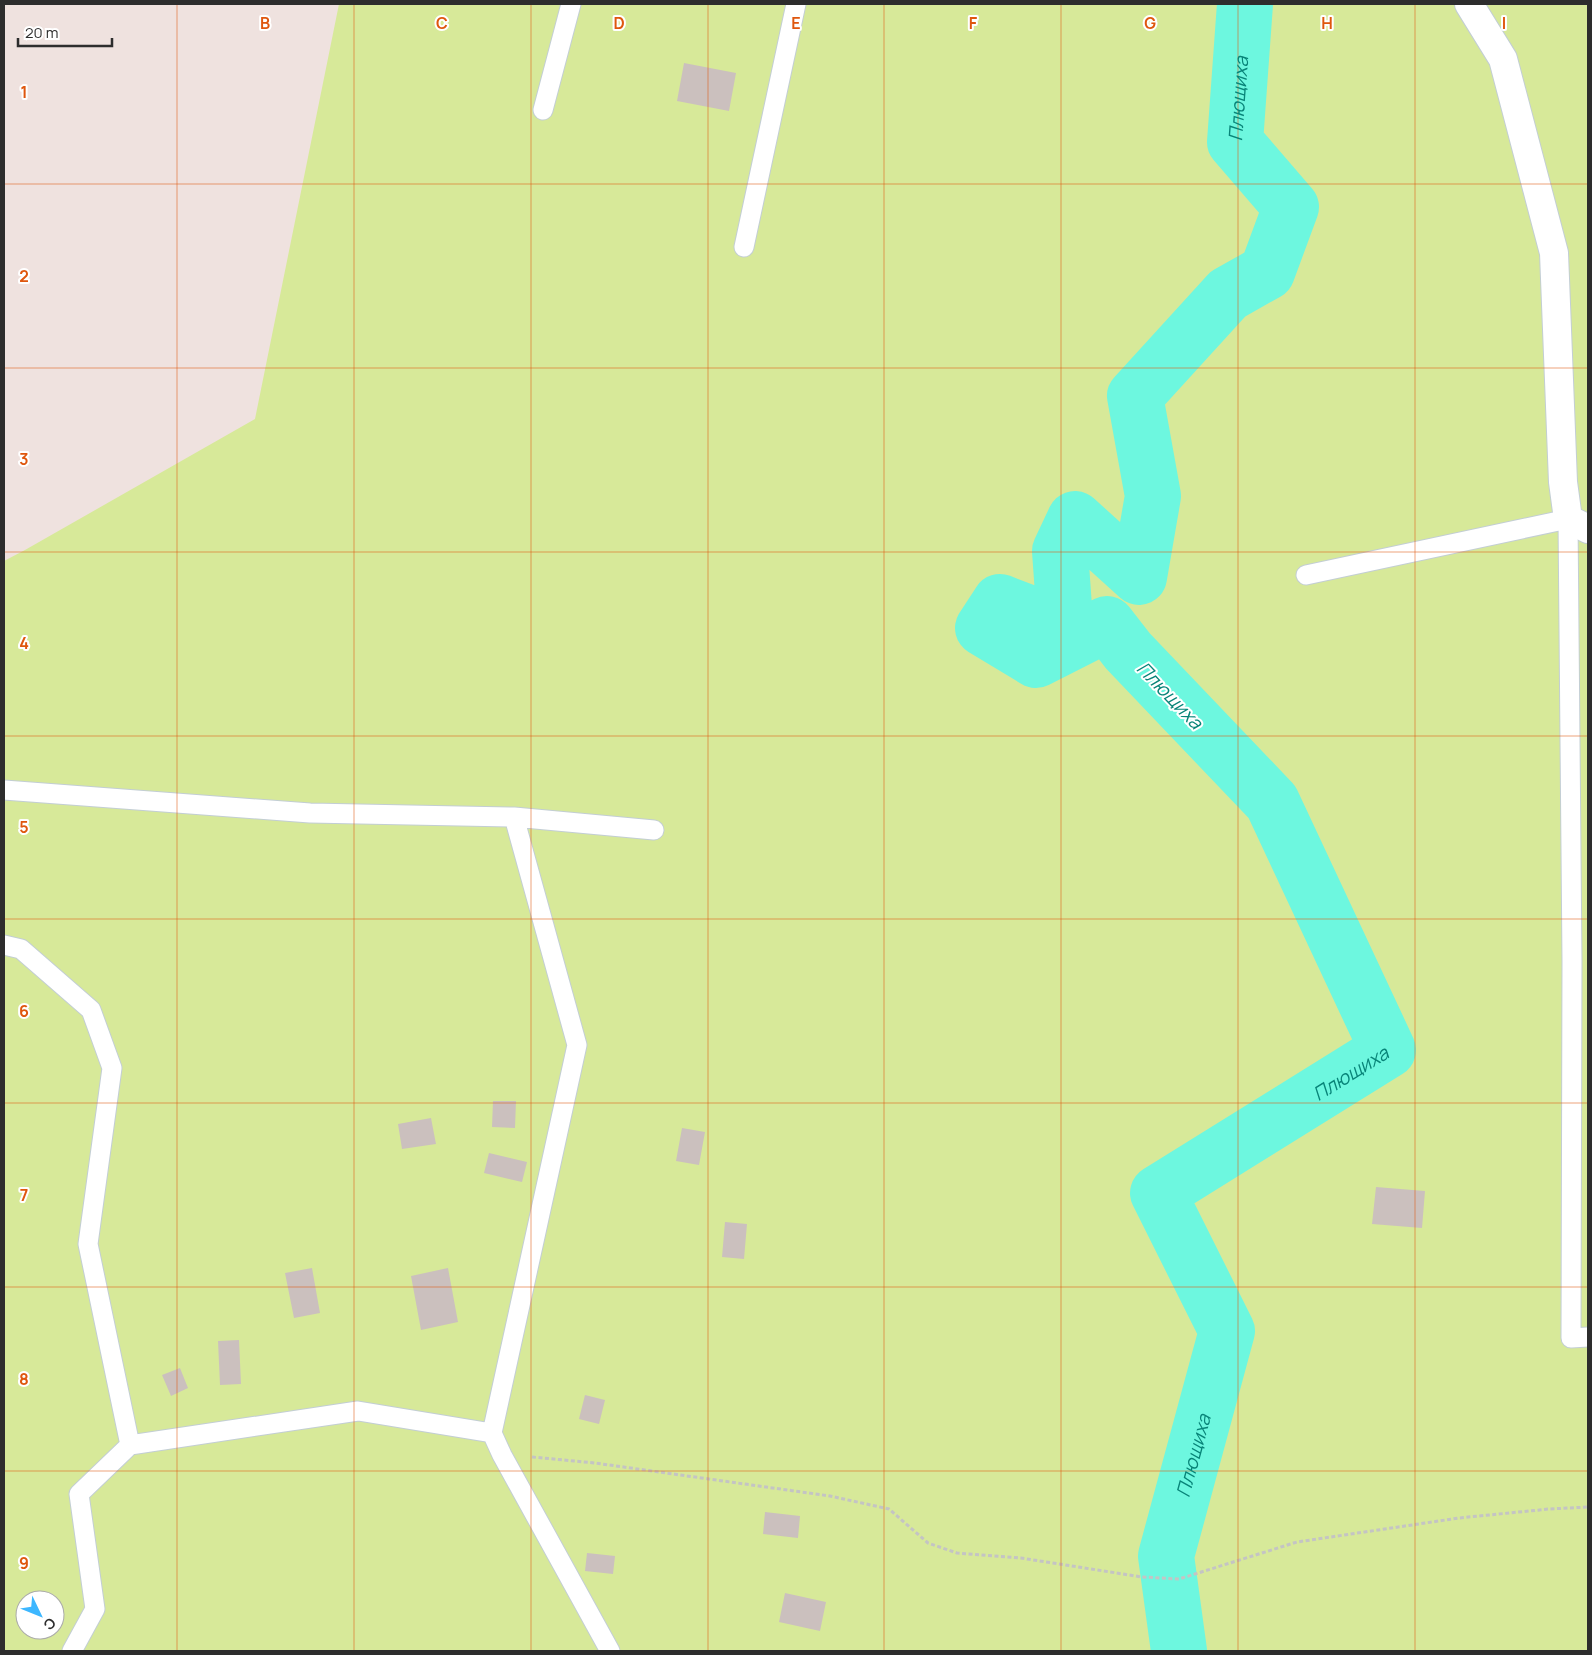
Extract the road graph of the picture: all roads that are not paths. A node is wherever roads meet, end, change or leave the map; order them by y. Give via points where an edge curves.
1 (571, 4) edge
2 (796, 4) edge
3 (1469, 4) edge
4 (543, 110) dead end
5 (744, 247) dead end
6 (1578, 524) edge
7 (1306, 575) dead end
8 (4, 790) edge
9 (514, 817) junction
10 (654, 830) dead end
11 (4, 945) edge
12 (1588, 1337) edge
13 (492, 1434) junction
14 (130, 1445) junction
15 (72, 1651) edge
16 (610, 1651) edge

1 - 4 lane
2 - 5 lane
3 - 6 street via 1503,59 1554,253 1564,482
6 - 7 lane
6 - 12 lane via 1571,1338
8 - 9 lane via 310,813
9 - 10 lane
9 - 13 lane via 577,1045
11 - 14 lane via 21,949 91,1010 112,1068 88,1244
13 - 14 lane via 358,1411
13 - 16 lane
14 - 15 lane via 79,1494 95,1609

